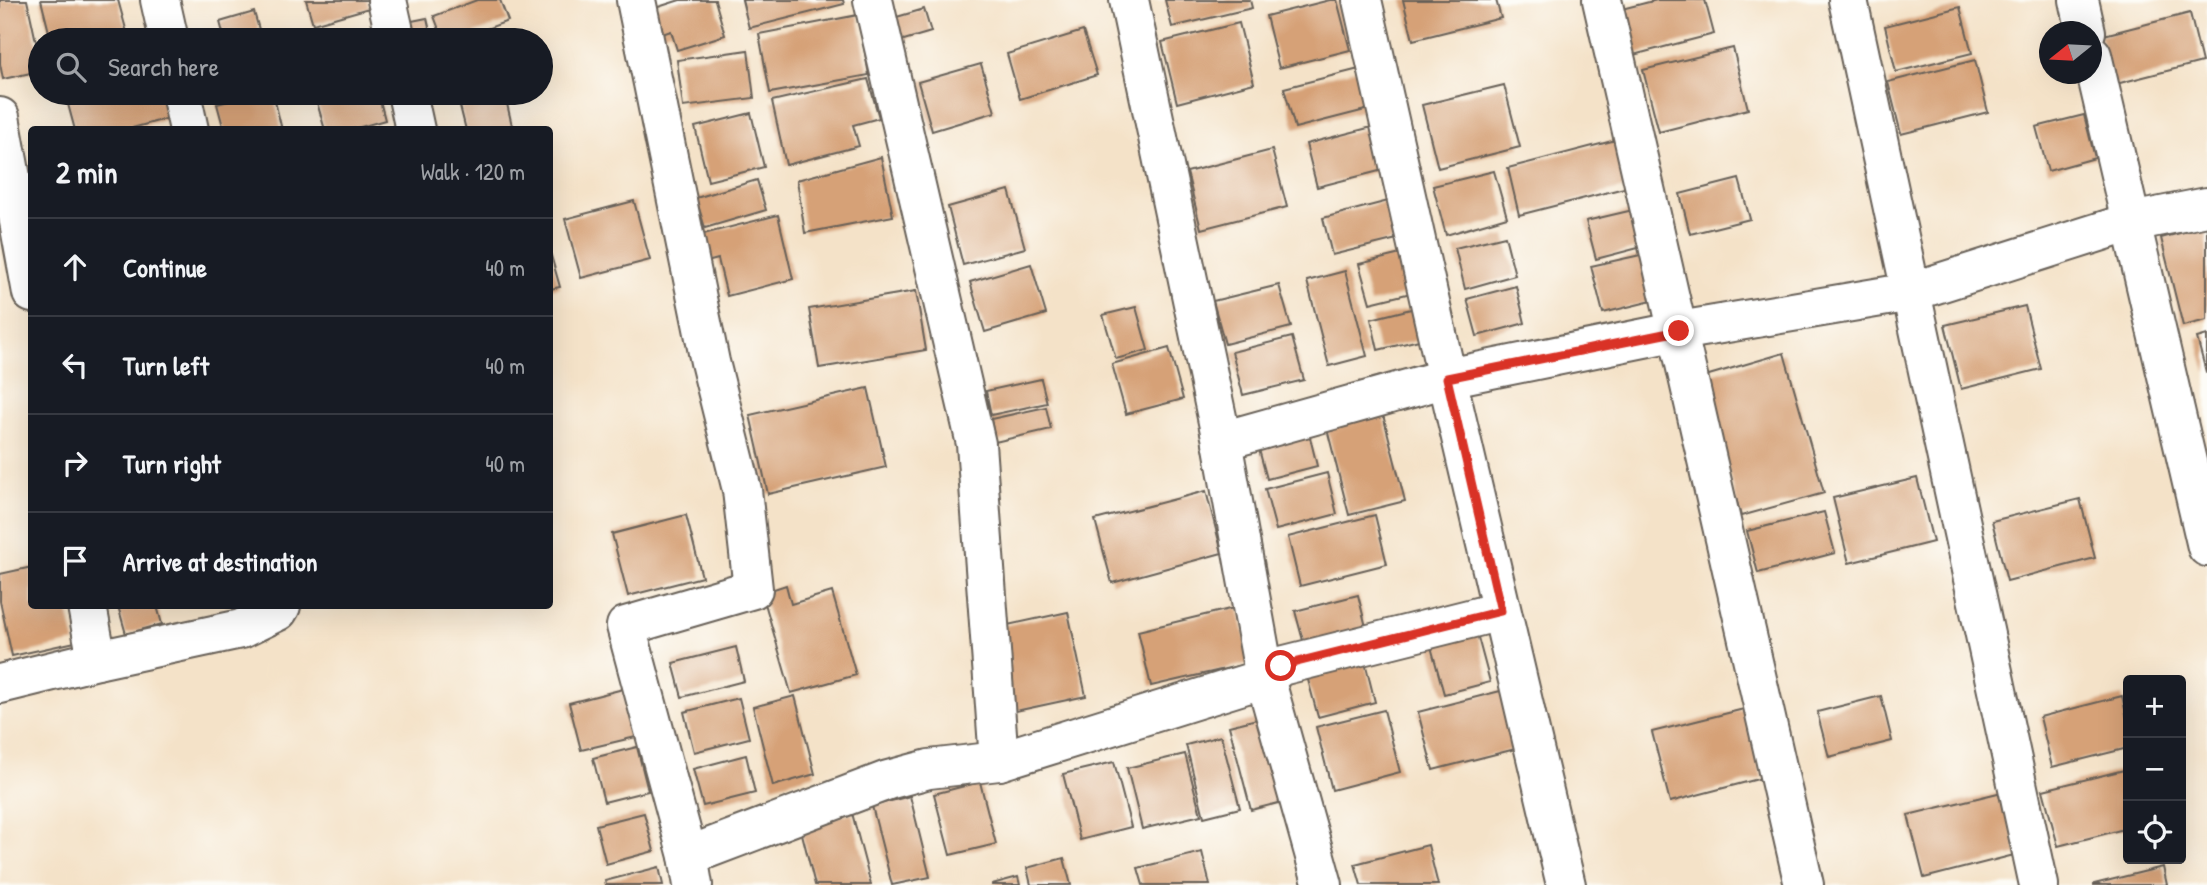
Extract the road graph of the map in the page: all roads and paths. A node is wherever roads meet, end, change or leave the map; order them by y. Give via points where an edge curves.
1 (160, 0) edge
2 (387, 0) edge
3 (636, 0) edge
4 (873, 0) edge
5 (1129, 0) edge
6 (1362, 0) edge
7 (1602, 0) edge
8 (1848, 0) edge
9 (2079, 0) edge
10 (2084, 21) edge
11 (166, 28) edge
12 (393, 28) edge
13 (2098, 84) edge
14 (184, 105) edge
15 (410, 105) edge
16 (0, 117) edge
17 (188, 126) edge
18 (414, 126) edge
19 (2207, 207) edge
20 (2131, 222) junction
21 (28, 271) edge
22 (1911, 292) junction
23 (1679, 331) junction
24 (1447, 378) junction
25 (1222, 441) junction
26 (2207, 547) edge
27 (88, 609) edge
28 (279, 609) edge
29 (1501, 611) junction
30 (97, 660) junction
31 (1265, 678) junction
32 (0, 684) edge
33 (999, 761) junction
34 (690, 870) edge
35 (1323, 885) edge
36 (1566, 885) edge
37 (1804, 885) edge
38 (2039, 885) edge

1 - 11 street
2 - 12 street
3 - 34 street via 710,362 742,489 752,589 626,626
4 - 33 street via 976,444
5 - 25 street
6 - 24 street
7 - 23 street
8 - 22 street
9 - 10 street
13 - 20 street
14 - 17 street
15 - 18 street
16 - 21 street
19 - 20 street
20 - 22 street
20 - 26 street
22 - 23 street
22 - 38 street
23 - 24 street
23 - 37 street
24 - 25 street
24 - 29 street
25 - 31 street
27 - 30 street
28 - 30 street via 241,629
29 - 31 street via 1281,666
29 - 36 street
30 - 32 street
31 - 33 street
31 - 35 street
33 - 34 street via 929,769 888,780

